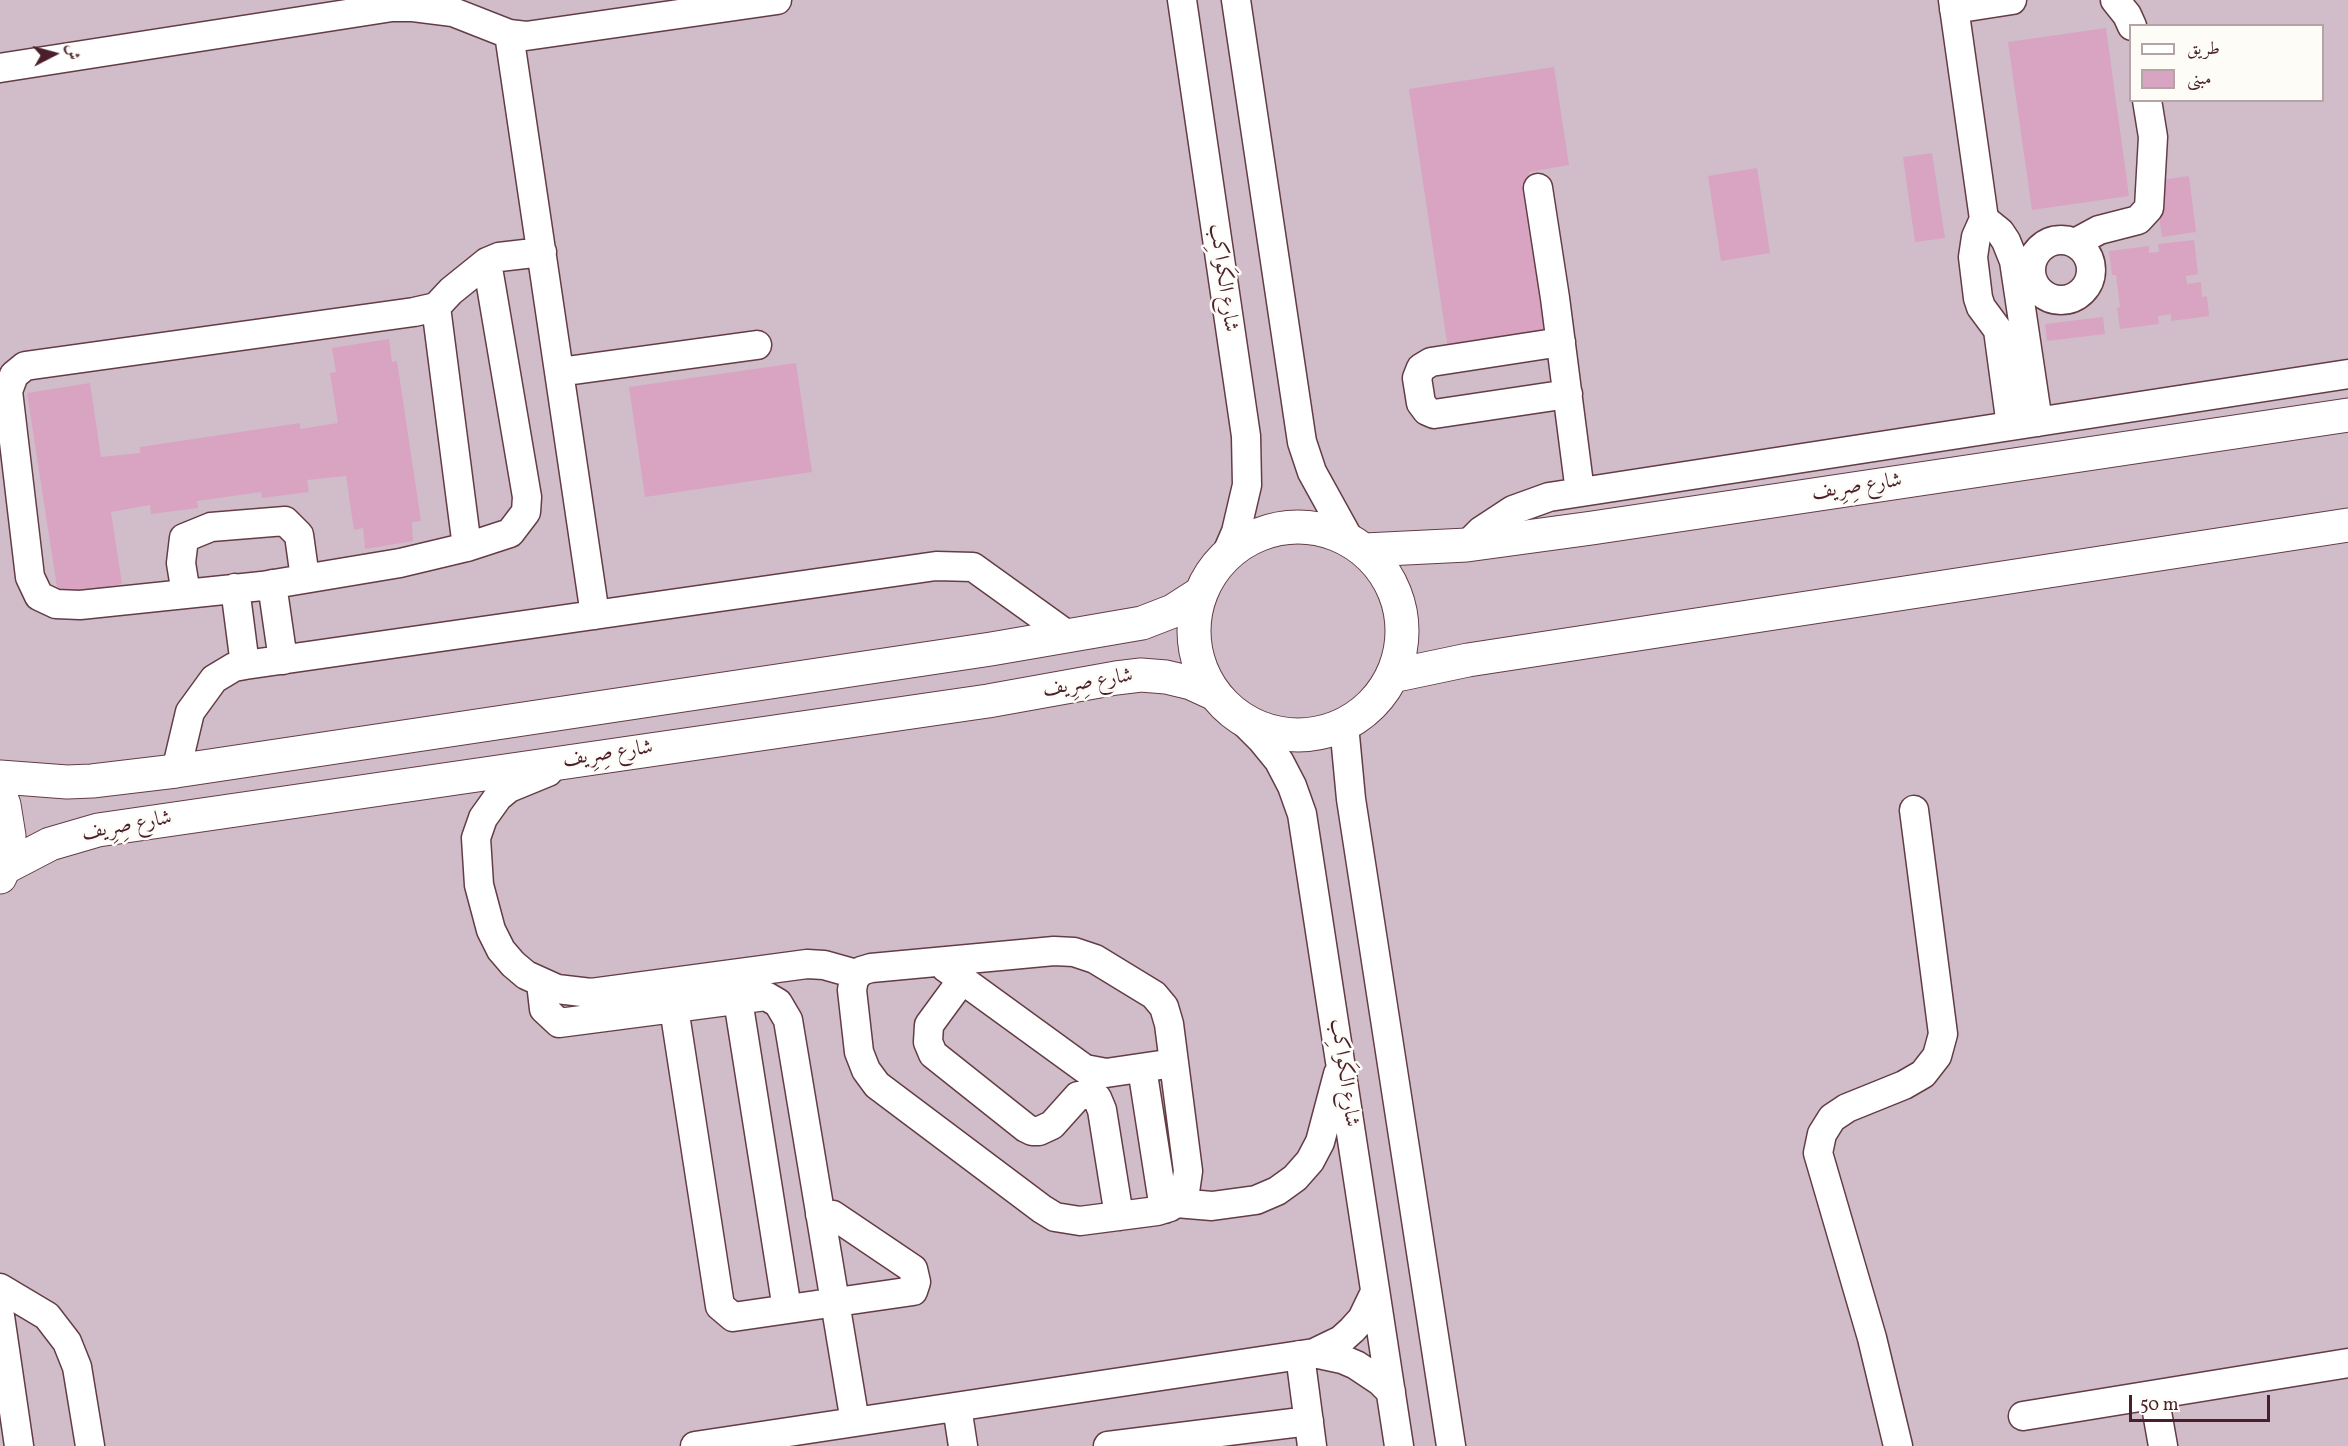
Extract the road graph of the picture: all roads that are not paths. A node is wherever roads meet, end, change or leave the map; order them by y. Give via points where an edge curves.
1 (777, 0) edge
2 (1182, 0) edge
3 (1236, 0) edge
4 (2012, 0) edge
5 (2115, 0) edge
6 (432, 4) edge
7 (1954, 4) edge
8 (700, 6) edge
9 (2131, 24) edge
10 (509, 34) junction
11 (1, 63) edge
12 (2147, 102) edge
13 (1538, 188) dead end
14 (1984, 219) junction
15 (2075, 243) junction
16 (542, 252) junction
17 (487, 262) junction
18 (1974, 267) junction
19 (2026, 277) junction
20 (1981, 307) junction
21 (436, 308) junction
22 (1561, 342) junction
23 (757, 345) dead end
24 (559, 372) junction
25 (2348, 374) edge
26 (1568, 394) junction
27 (2348, 415) edge
28 (2025, 424) junction
29 (1580, 492) junction
30 (2348, 525) edge
31 (1357, 545) junction
32 (1467, 545) junction
33 (467, 547) junction
34 (1226, 555) junction
35 (305, 578) junction
36 (272, 584) junction
37 (235, 588) junction
38 (1201, 593) junction
39 (186, 594) junction
40 (595, 615) junction
41 (1069, 636) junction
42 (284, 660) junction
43 (245, 665) junction
44 (1392, 676) junction
45 (1215, 694) junction
46 (1241, 719) junction
47 (1344, 725) junction
48 (585, 759) junction
49 (176, 771) junction
50 (0, 777) edge
51 (0, 795) edge
52 (1914, 810) dead end
53 (2, 873) edge
54 (938, 962) junction
55 (856, 974) junction
56 (962, 980) junction
57 (541, 983) junction
58 (738, 999) junction
59 (674, 1008) junction
60 (1173, 1063) junction
61 (1341, 1063) junction
62 (1142, 1068) junction
63 (1170, 1206) junction
64 (820, 1214) junction
65 (1119, 1216) junction
66 (0, 1288) edge
67 (1375, 1292) junction
68 (835, 1302) junction
69 (787, 1309) junction
70 (0, 1317) edge
71 (1307, 1354) junction
72 (2348, 1363) edge
73 (1391, 1392) junction
74 (2154, 1395) junction
75 (957, 1407) junction
76 (2023, 1416) dead end
77 (855, 1422) junction
78 (1310, 1434) edge
79 (723, 1444) edge
80 (19, 1446) edge
81 (90, 1446) edge
82 (695, 1446) edge
83 (963, 1446) edge
84 (1108, 1446) edge
85 (1399, 1446) edge
86 (1451, 1446) edge
87 (1898, 1446) edge
88 (2163, 1446) edge

1 - 8 street
2 - 34 street, شارع الكَواكِب via 1246,444 1242,509
3 - 31 street via 1302,442 1312,472
4 - 7 street
5 - 9 street
6 - 10 street
6 - 11 street
7 - 14 street
8 - 10 street via 543,36
10 - 16 street
12 - 15 street via 2153,137 2149,208 2138,220 2098,230
13 - 22 street
14 - 18 street via 1973,247
14 - 19 street via 2000,232
15 - 19 street via 2046,244
15 - 19 street via 2083,249 2091,267 2087,286 2072,299 2052,299
16 - 17 street
16 - 24 street
17 - 21 street
17 - 33 street via 527,497 526,512 510,533
18 - 19 street
18 - 20 street
19 - 20 street
19 - 28 street
20 - 28 street via 1998,330
21 - 33 street
21 - 39 street via 25,366 14,375 8,391 30,577 39,596 56,604 80,605
22 - 26 street
22 - 26 street via 1431,363 1421,368 1417,378 1421,403 1434,414
23 - 24 street
24 - 40 street
25 - 28 street
26 - 29 street
27 - 32 main road, شارع صِرِيف
28 - 29 street
29 - 32 street via 1549,496 1513,510
30 - 44 main road via 1491,656
31 - 32 main road, شارع صِرِيف
31 - 34 main road via 1329,531 1285,527 1244,541
31 - 44 main road via 1383,570 1396,595 1402,622 1401,650
33 - 35 street via 400,563
34 - 38 main road
35 - 36 street
35 - 39 street via 299,536 285,521 211,527 183,538 181,563
36 - 37 street
36 - 42 street
37 - 39 street
37 - 43 street
38 - 41 main road via 1158,618
38 - 45 main road via 1194,635 1204,676
40 - 41 street via 936,566 973,567
40 - 42 street
41 - 49 main road
42 - 43 street
43 - 49 street via 214,679 190,712
44 - 47 main road via 1380,696
45 - 46 main road
45 - 48 main road, شارع صِرِيف via 1191,683 1141,675
46 - 47 main road via 1292,736 1318,734
46 - 61 street, شارع الكَواكِب via 1279,762 1302,814
47 - 86 street via 1356,832
48 - 53 main road, شارع صِرِيف via 98,830 50,844
48 - 57 street via 508,788 488,808 476,838 479,885 491,930 513,964
49 - 50 main road via 92,781 41,782
51 - 53 main road via 9,836
52 - 87 street via 1943,1034 1937,1056 1923,1074 1847,1108 1832,1119 1822,1134 1818,1153 1872,1338
54 - 55 street via 871,968
54 - 56 street
54 - 60 street via 1054,951 1085,954 1159,1000 1168,1016
55 - 57 street via 807,964 591,993
55 - 65 street via 852,990 859,1052 877,1085 1055,1217 1080,1221
56 - 62 street via 1085,1069 1106,1073
56 - 65 street via 929,1025 928,1042 933,1054 1032,1131 1052,1125 1078,1095 1091,1094 1097,1098
57 - 59 street via 544,1009 559,1023
58 - 59 street
58 - 64 street via 766,996 778,1003 788,1020
58 - 69 street
59 - 69 street via 720,1306 733,1317
60 - 62 street
60 - 63 street via 1188,1171 1185,1192
61 - 63 street via 1320,1142 1295,1178 1256,1200
61 - 67 street, شارع الكَواكِب
62 - 63 street
63 - 65 street
64 - 68 street
64 - 68 street via 833,1215 913,1269 916,1282 913,1291
66 - 81 street via 47,1316 66,1342 77,1367
67 - 71 street via 1352,1330 1341,1340
67 - 73 street, شارع الكَواكِب
68 - 69 street
68 - 77 street
70 - 80 street
71 - 73 street via 1328,1355 1356,1365
71 - 75 street
71 - 78 street
72 - 74 street
73 - 85 street, شارع الكَواكِب
74 - 76 street
74 - 88 street
75 - 77 street
75 - 83 street
77 - 79 street
78 - 84 street
79 - 82 street

